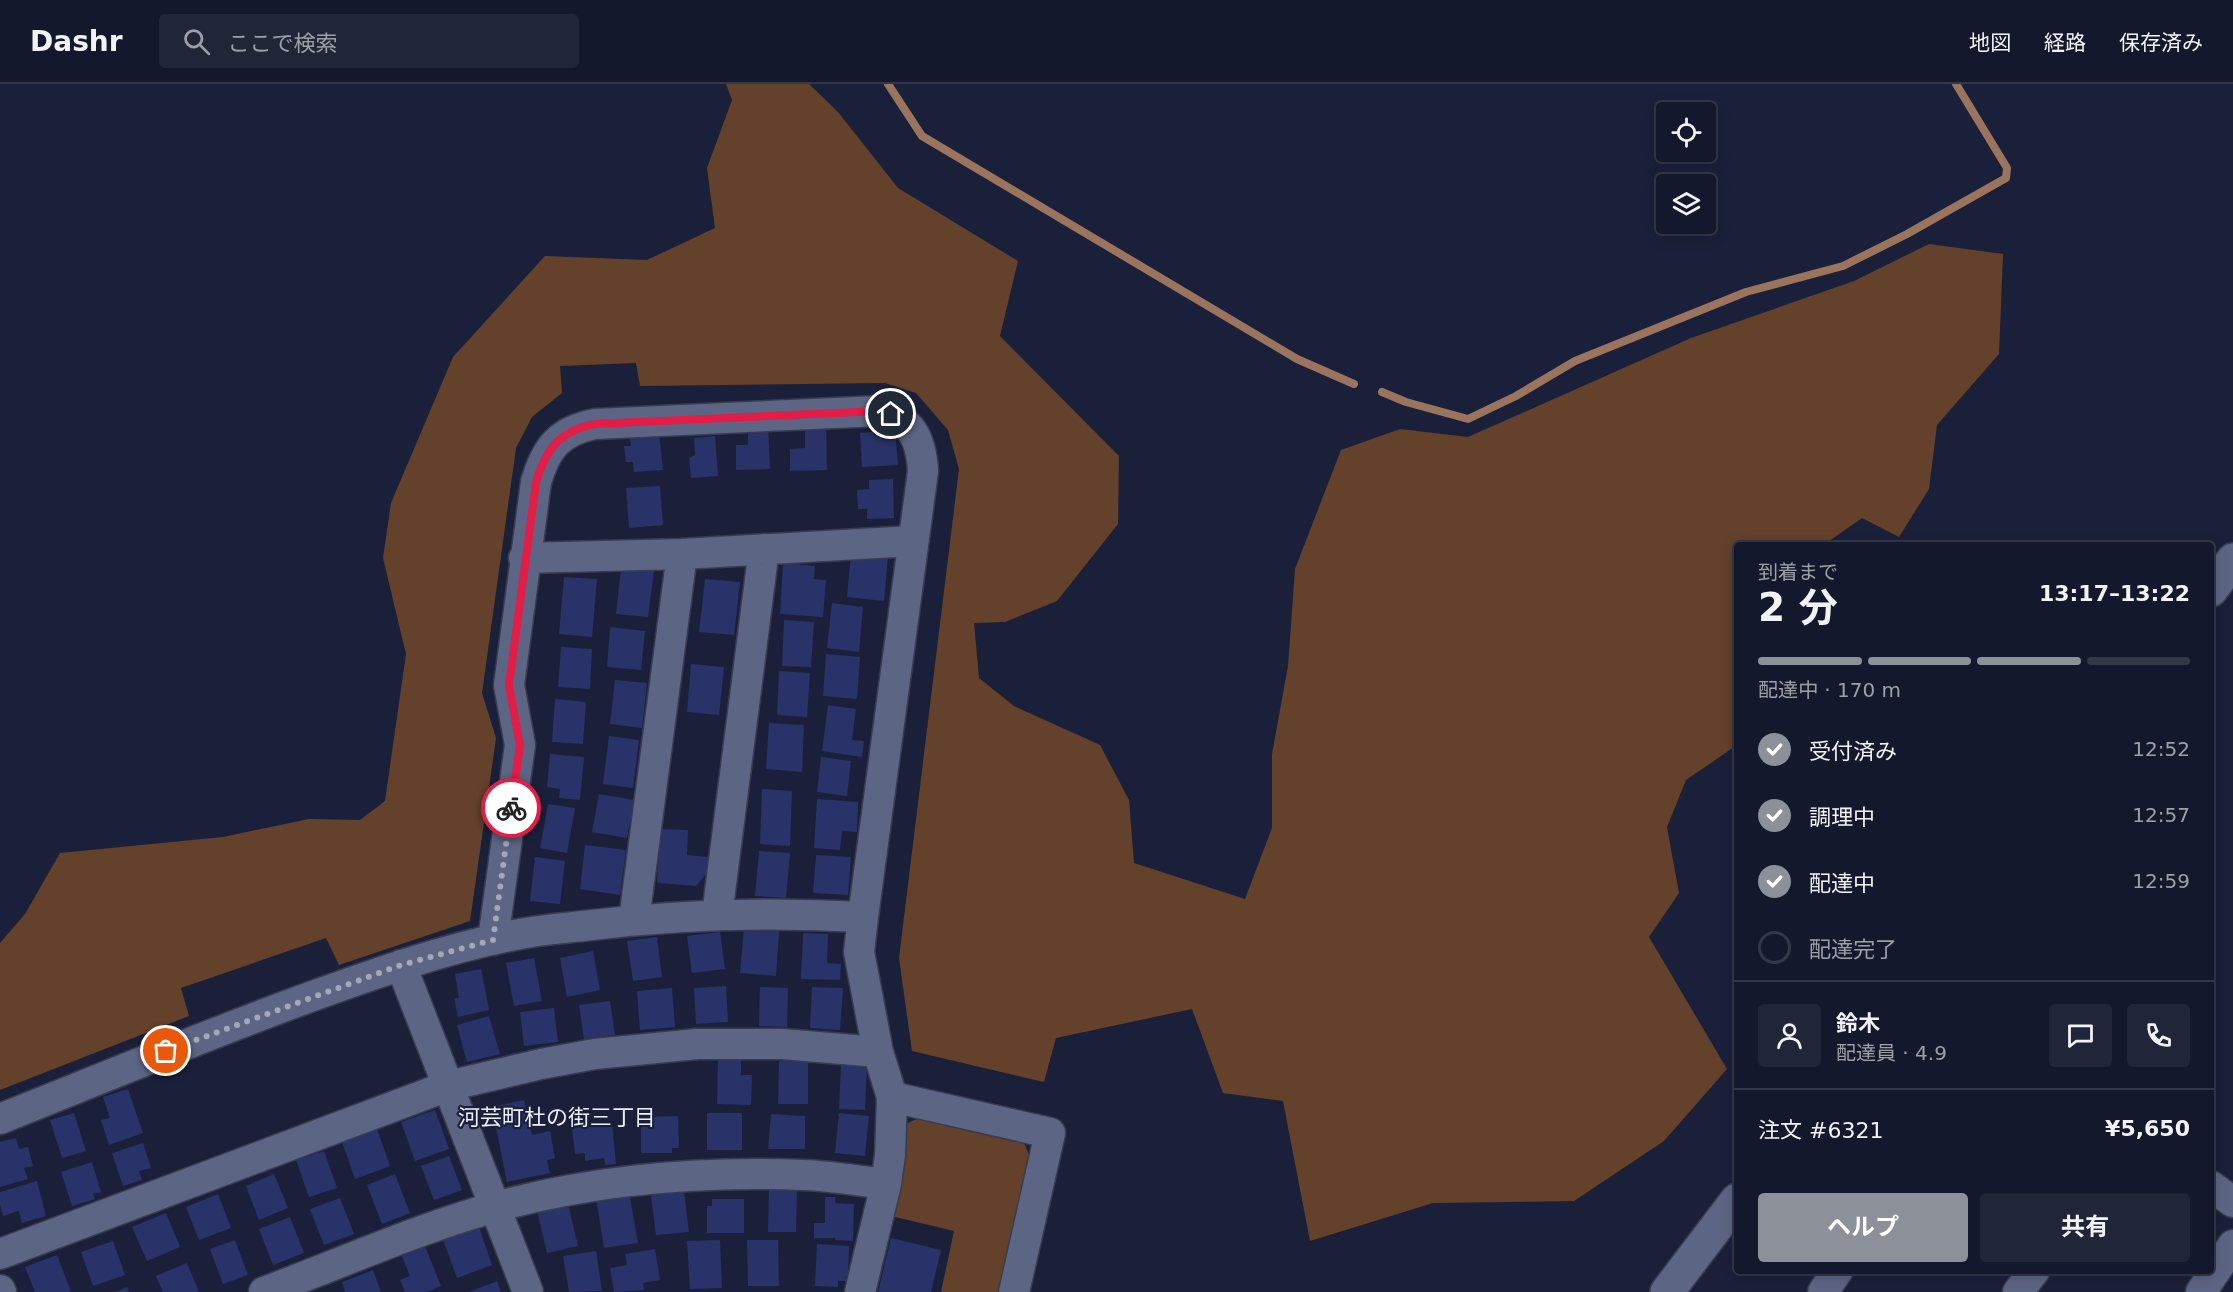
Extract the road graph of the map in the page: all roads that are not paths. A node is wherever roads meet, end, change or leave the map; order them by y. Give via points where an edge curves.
1 (913, 541) junction
2 (764, 549) junction
3 (682, 554) junction
4 (524, 558) junction
5 (2233, 560) edge
6 (2214, 586) edge
7 (717, 915) junction
8 (863, 917) junction
9 (634, 920) junction
10 (493, 940) junction
11 (401, 965) junction
12 (878, 1052) junction
13 (448, 1086) junction
14 (892, 1097) junction
15 (0, 1119) edge
16 (886, 1184) junction
17 (2214, 1188) edge
18 (2233, 1202) edge
19 (1734, 1204) edge
20 (496, 1207) junction
21 (2233, 1245) edge
22 (0, 1254) edge
23 (2214, 1273) edge
24 (1835, 1274) edge
25 (2032, 1274) edge
26 (2213, 1274) edge
27 (264, 1292) edge
28 (528, 1292) edge
29 (860, 1292) edge
30 (1014, 1292) edge
31 (1667, 1292) edge
32 (1822, 1292) edge
33 (2018, 1292) edge
34 (2201, 1292) edge

1 - 2 street
1 - 4 street via 923,471 917,438 906,423 891,414 868,411 583,426 554,445 543,459
1 - 8 street
2 - 3 street
2 - 7 street
3 - 4 street
3 - 9 street
4 - 10 street via 509,685 520,746
5 - 6 street
7 - 8 street
7 - 9 street
8 - 12 street via 859,952
9 - 10 street
10 - 11 street
11 - 13 street
11 - 15 street via 186,1043
12 - 13 street via 782,1044 697,1044 541,1064
12 - 14 street
13 - 20 street
13 - 22 street
14 - 16 street
14 - 30 street via 1050,1132
16 - 20 street via 806,1175 679,1175 610,1183
16 - 29 street
17 - 18 street
19 - 31 street
20 - 27 street
20 - 28 street
21 - 23 street
24 - 32 street
25 - 33 street
26 - 34 street

